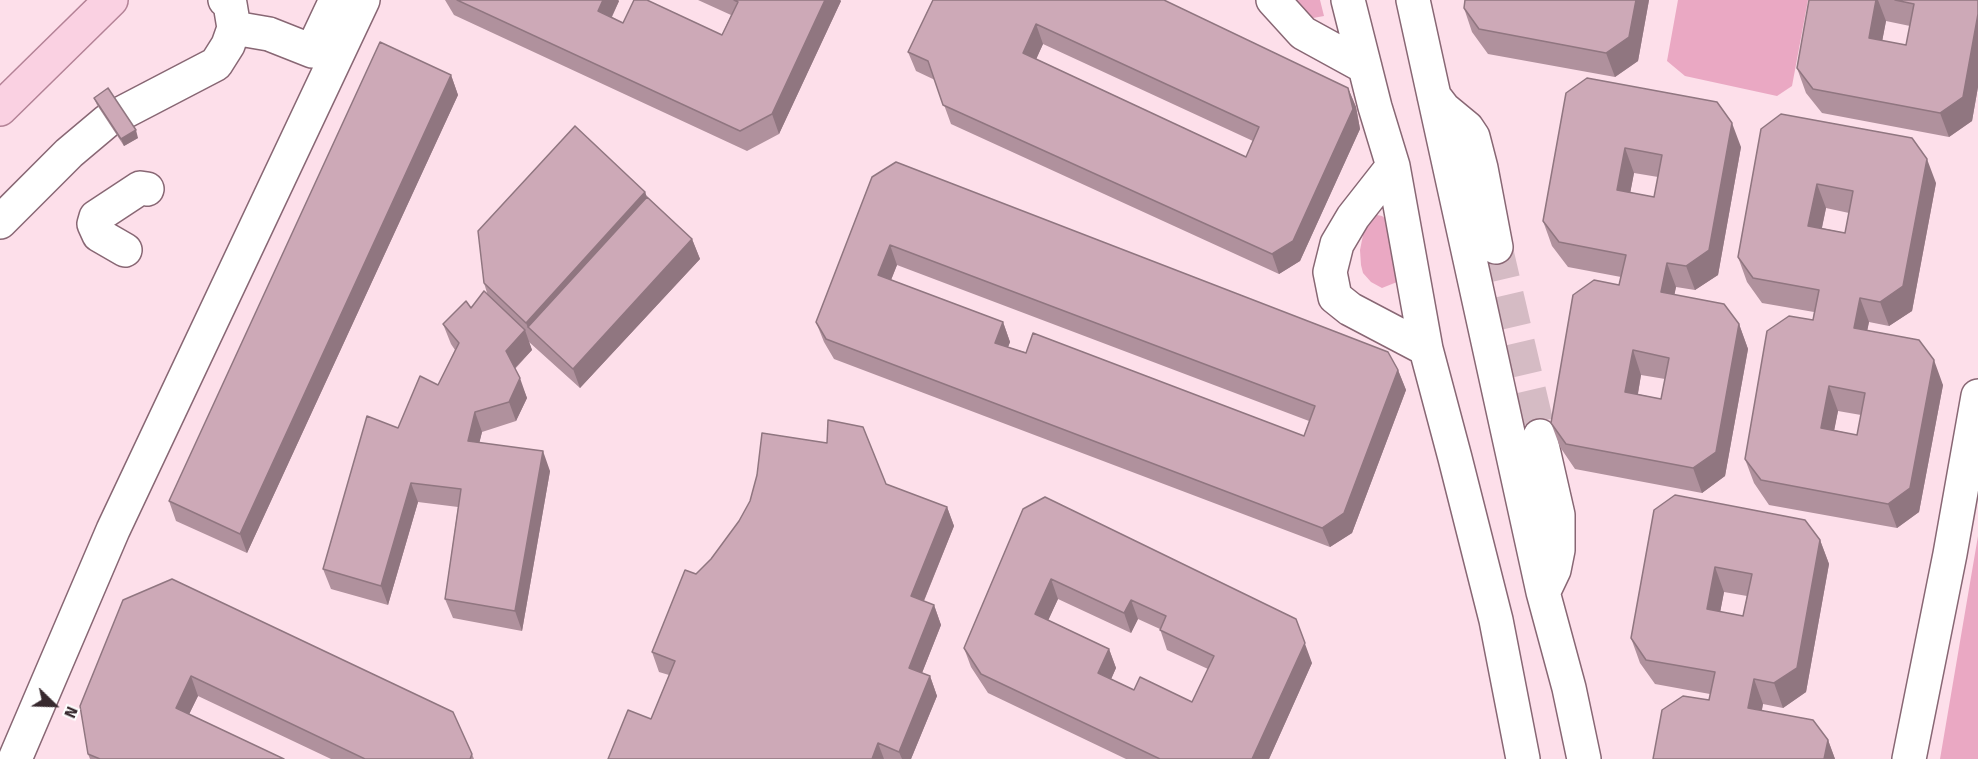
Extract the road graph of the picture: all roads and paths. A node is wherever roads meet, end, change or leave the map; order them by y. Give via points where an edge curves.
1 (111, 0) edge
2 (336, 0) edge
3 (363, 0) edge
4 (1273, 0) edge
5 (1348, 0) edge
6 (1413, 0) edge
7 (229, 14) edge
8 (1365, 67) junction
9 (1434, 96) junction
10 (0, 109) edge
11 (1393, 166) junction
12 (147, 189) dead end
13 (0, 222) edge
14 (1496, 247) tunnel mouth
15 (125, 250) dead end
16 (1426, 349) junction
17 (1978, 396) edge
18 (1540, 436) tunnel mouth
19 (1544, 592) junction
20 (15, 759) edge
21 (1523, 759) edge
22 (1584, 759) edge
23 (1909, 759) edge

1 - 10 main road
2 - 7 lane via 312,51
3 - 20 lane via 113,530
4 - 8 lane via 1303,33
5 - 8 lane
6 - 9 lane
7 - 13 lane via 228,45 216,64 115,117 69,153
8 - 11 lane
9 - 14 lane via 1473,137
9 - 19 lane
11 - 16 lane
11 - 16 lane via 1353,217 1337,244 1330,272 1335,297
12 - 15 lane via 140,188 96,217 94,224 99,235
16 - 21 lane via 1496,620
17 - 23 lane
18 - 19 lane via 1558,515 1558,550
19 - 22 lane

